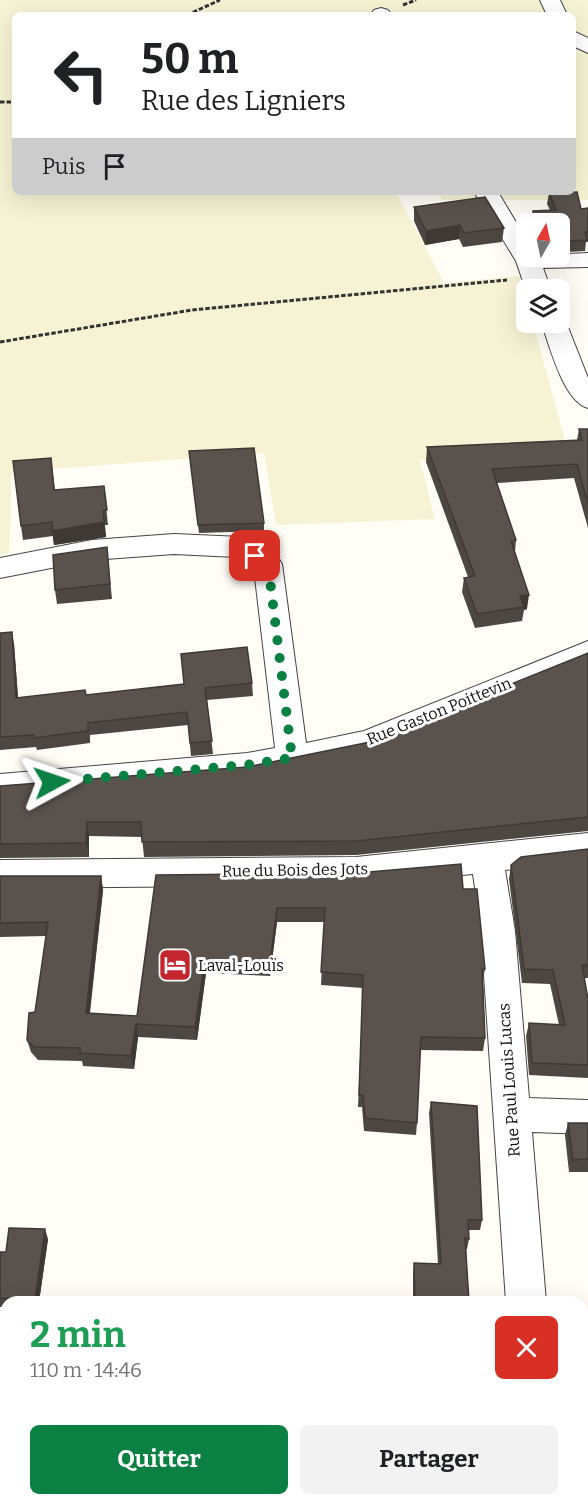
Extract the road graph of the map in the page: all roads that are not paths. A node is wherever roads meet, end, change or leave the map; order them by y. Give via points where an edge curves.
1 (488, 195) edge
2 (588, 260) edge
3 (534, 276) edge
4 (557, 333) edge
5 (588, 399) edge
6 (0, 568) edge
7 (588, 652) edge
8 (292, 758) junction
9 (0, 787) edge
10 (588, 847) edge
11 (487, 860) junction
12 (0, 873) edge
13 (512, 1114) junction
14 (588, 1117) edge
15 (526, 1296) edge

1 - 3 street
2 - 3 street
4 - 5 street via 579,388
6 - 8 street via 92,550 174,544 242,547 268,564
7 - 8 street, Rue Gaston Poittevin via 369,742
8 - 9 street, Rue Gaston Poittevin
10 - 11 street, Rue du Bois des Jots
11 - 12 street, Rue du Bois des Jots via 356,871
11 - 13 street, Rue Paul Louis Lucas via 498,931
13 - 14 street
13 - 15 street, Rue Paul Louis Lucas

